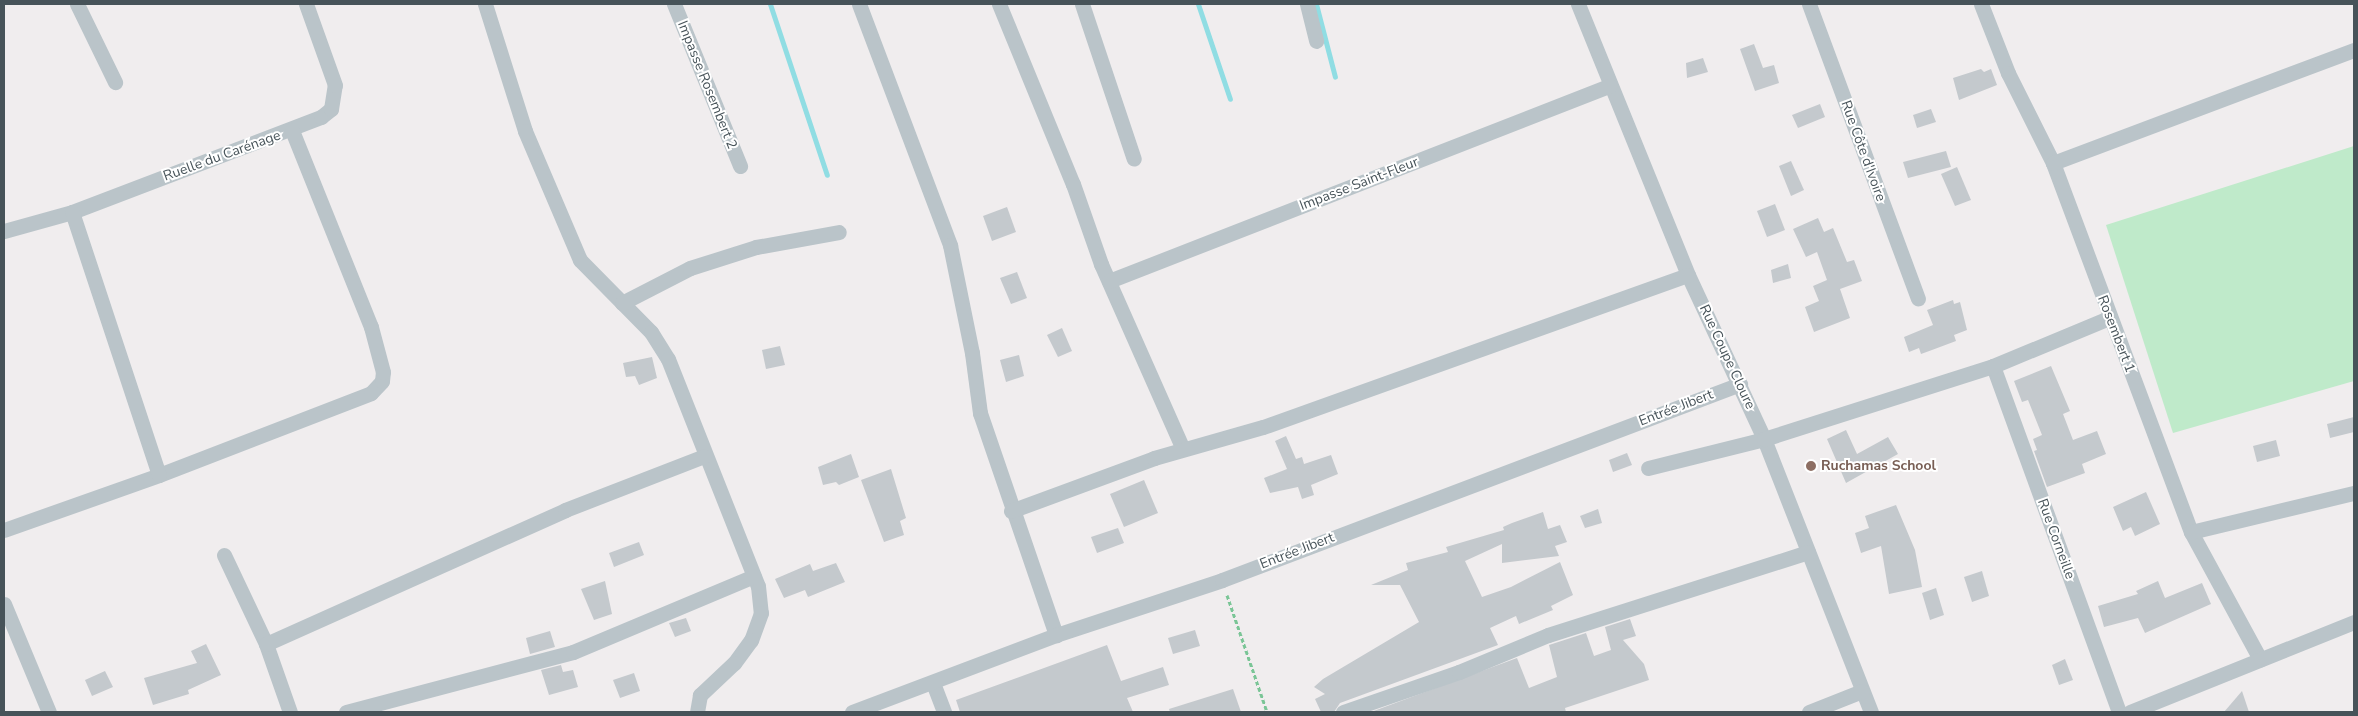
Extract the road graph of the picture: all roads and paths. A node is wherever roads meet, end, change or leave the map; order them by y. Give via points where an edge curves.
1 (77, 4) edge
2 (306, 4) edge
3 (485, 4) edge
4 (674, 4) edge
5 (859, 4) edge
6 (999, 4) edge
7 (1082, 4) edge
8 (1307, 4) edge
9 (1578, 4) edge
10 (1809, 4) edge
11 (1982, 4) edge
12 (1316, 41) dead end
13 (2354, 50) edge
14 (115, 82) dead end
15 (1610, 86) junction
16 (292, 130) junction
17 (1134, 159) dead end
18 (2053, 163) junction
19 (740, 166) dead end
20 (72, 212) junction
21 (4, 231) edge
22 (839, 232) dead end
23 (1688, 275) junction
24 (1109, 281) junction
25 (1918, 299) dead end
26 (622, 303) junction
27 (2109, 318) junction
28 (1993, 366) junction
29 (1740, 384) junction
30 (1764, 439) junction
31 (1183, 450) junction
32 (704, 456) junction
33 (1648, 468) dead end
34 (159, 474) junction
35 (2354, 493) edge
36 (1011, 511) junction
37 (4, 530) edge
38 (2192, 532) junction
39 (1808, 552) junction
40 (224, 555) dead end
41 (754, 576) junction
42 (1222, 580) junction
43 (4, 604) edge
44 (2354, 622) edge
45 (1056, 635) junction
46 (266, 644) junction
47 (2260, 659) junction
48 (933, 683) junction
49 (1862, 691) junction
50 (49, 712) edge
51 (290, 712) edge
52 (346, 712) edge
53 (697, 712) edge
54 (852, 712) edge
55 (944, 712) edge
56 (1267, 712) edge
57 (1343, 712) edge
58 (1809, 712) edge
59 (1871, 712) edge
60 (2119, 712) edge
61 (2130, 712) edge

1 - 14 street
2 - 16 street, Ruelle du Carénage via 335,85 334,99 331,110
3 - 26 street via 525,131 580,260
4 - 19 street, Impasse Rosembert 2
5 - 36 street via 950,245 972,353 980,413
6 - 24 street
7 - 17 street
8 - 12 street
9 - 15 street, Rue Coupe Cloure
10 - 25 street, Rue Côte d'Ivoire
11 - 18 street, Rosembert 1 via 2008,73
13 - 18 street
15 - 23 street, Rue Coupe Cloure
15 - 24 street, Impasse Saint-Fleur
16 - 20 street, Ruelle du Carénage
16 - 34 street via 371,328 383,372 382,381 371,393
18 - 27 street, Rosembert 1
20 - 21 street, Ruelle du Carénage
20 - 34 street
22 - 26 street via 756,247 690,268
23 - 29 street, Rue Coupe Cloure
23 - 31 street via 1263,427
24 - 31 street
26 - 32 street via 651,332 668,359
27 - 28 street
27 - 38 street, Rosembert 1
28 - 30 street
28 - 60 street, Rue Corneille
29 - 30 street, Rue Coupe Cloure
29 - 42 street, Entrée Jibert
30 - 33 street
30 - 39 street, Rue Coupe Cloure
31 - 36 street
32 - 41 street
32 - 46 street via 565,510
34 - 37 street
35 - 38 street
36 - 45 street
38 - 47 street, Rosembert 1
39 - 49 street, Rue Coupe Cloure
39 - 57 street via 1548,634 1459,672
40 - 46 street
41 - 52 street via 572,652
41 - 53 street via 761,613 751,640 700,695
42 - 45 street, Entrée Jibert
42 - 56 path
43 - 50 street
44 - 47 street
45 - 48 street, Entrée Jibert
46 - 51 street
47 - 61 street
48 - 54 street, Entrée Jibert
48 - 55 street
49 - 58 street
49 - 59 street, Rue Coupe Cloure

